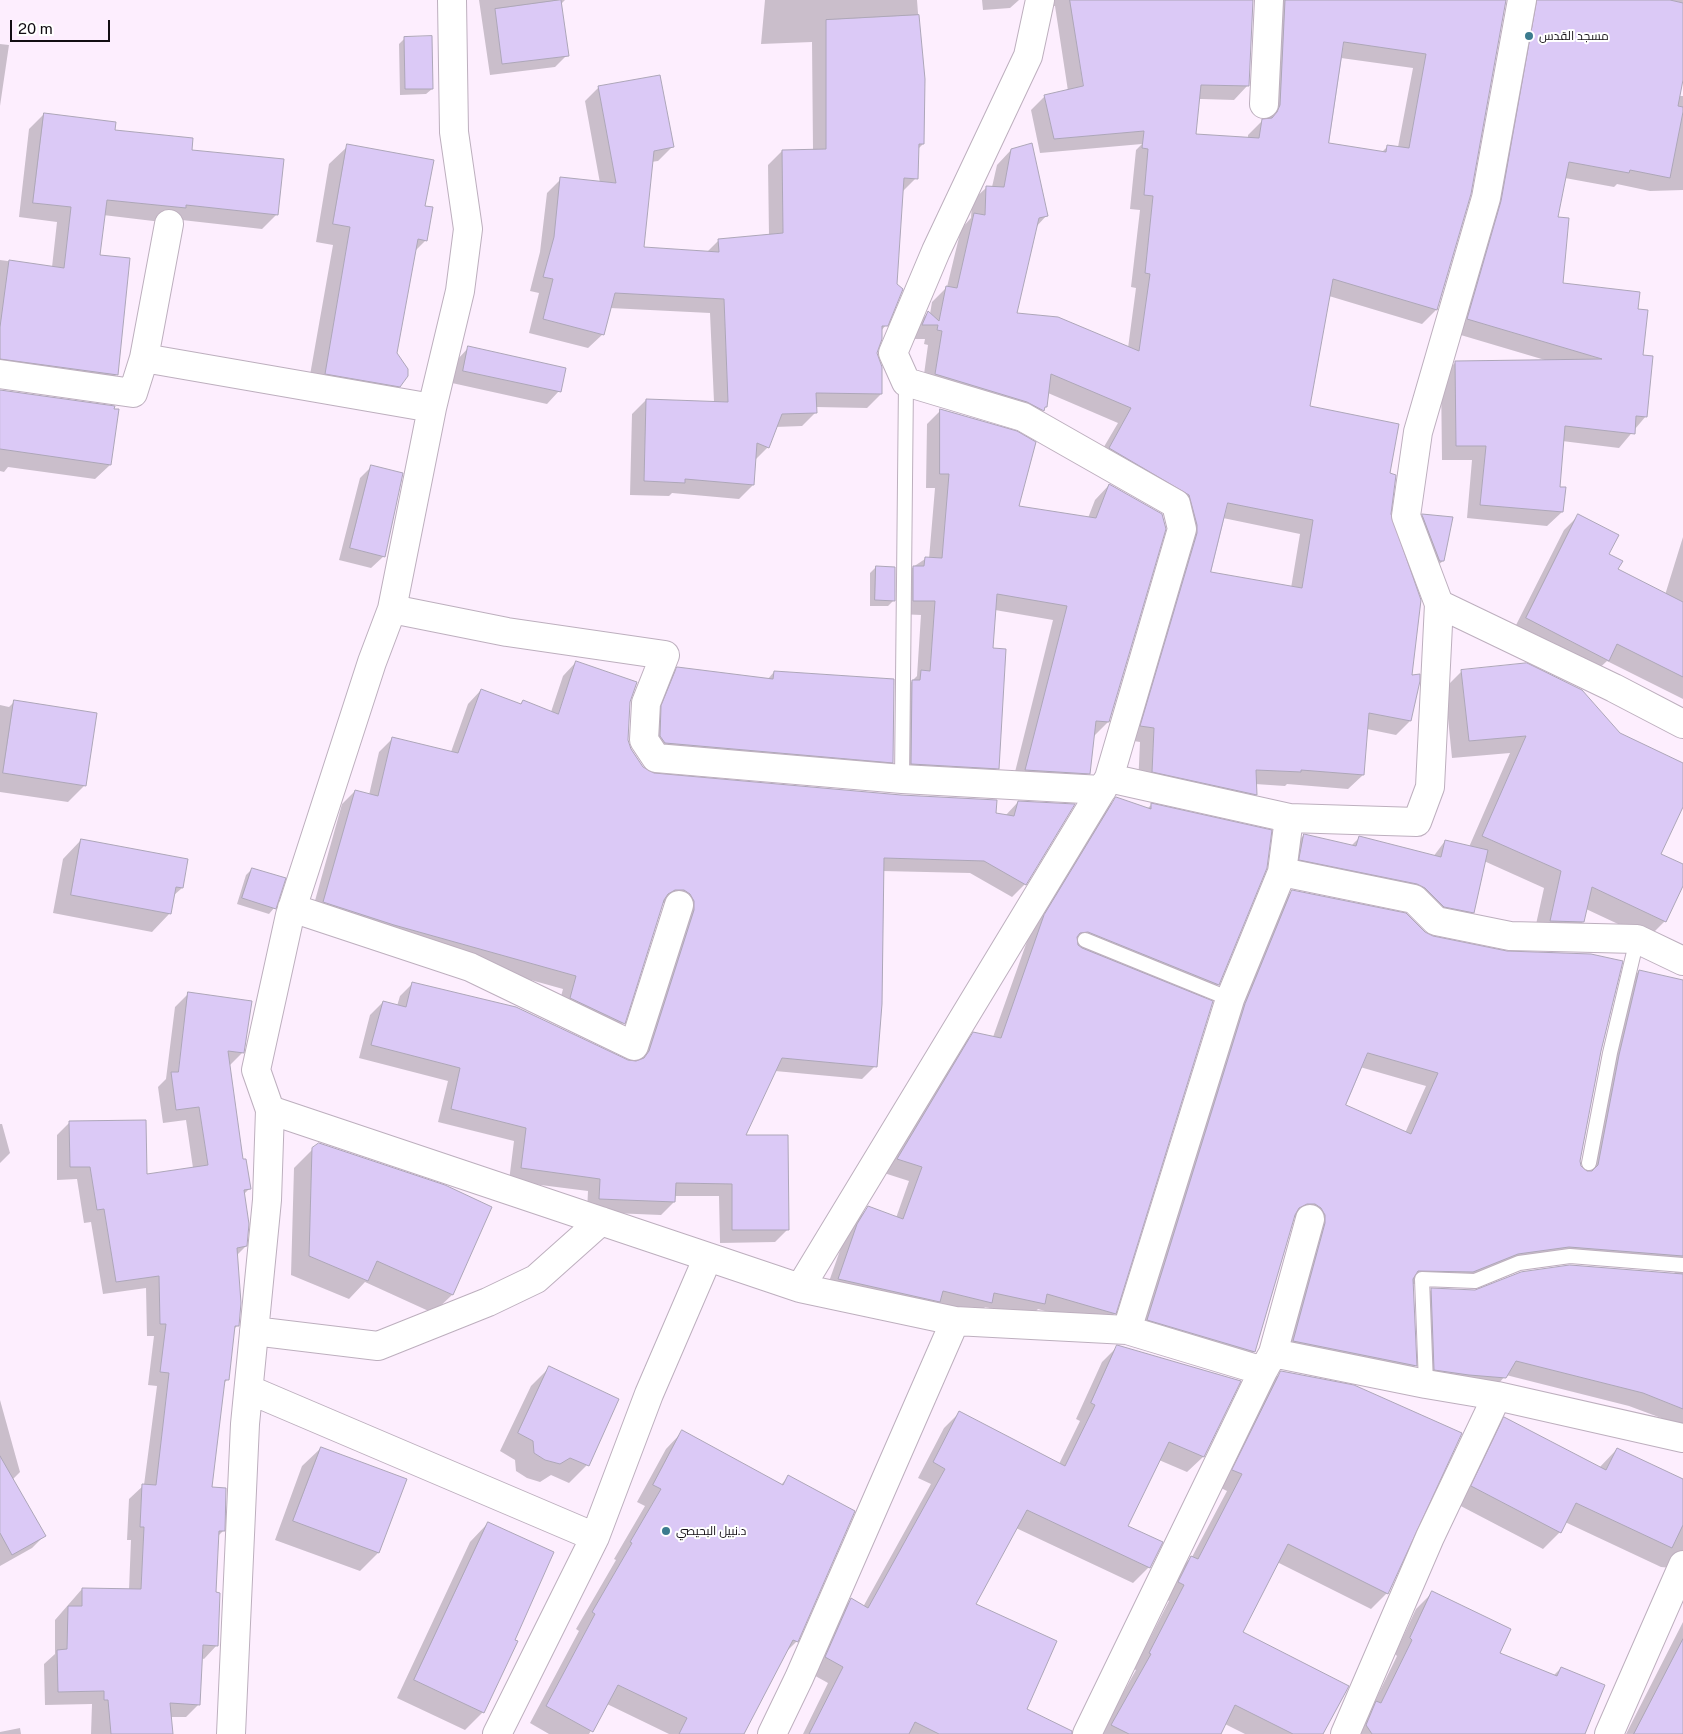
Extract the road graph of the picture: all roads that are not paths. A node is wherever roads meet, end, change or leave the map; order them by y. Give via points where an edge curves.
1 (452, 0) edge
2 (1040, 0) edge
3 (1269, 0) edge
4 (1522, 0) edge
5 (1264, 104) dead end
6 (169, 224) dead end
7 (144, 358) junction
8 (0, 374) edge
9 (906, 382) junction
10 (432, 408) junction
11 (1438, 604) junction
12 (392, 609) junction
13 (1683, 724) edge
14 (902, 779) junction
15 (1106, 784) junction
16 (1289, 818) junction
17 (1282, 872) junction
18 (680, 905) dead end
19 (292, 908) junction
20 (1637, 939) junction
21 (1085, 940) dead end
22 (1683, 961) edge
23 (1230, 999) junction
24 (270, 1110) junction
25 (1589, 1163) dead end
26 (1310, 1219) dead end
27 (600, 1221) junction
28 (708, 1257) junction
29 (1683, 1265) edge
30 (800, 1288) junction
31 (954, 1321) junction
32 (1127, 1330) junction
33 (254, 1331) junction
34 (1268, 1362) junction
35 (1426, 1384) junction
36 (250, 1390) junction
37 (1497, 1396) junction
38 (1683, 1438) edge
39 (595, 1537) junction
40 (1683, 1565) edge
41 (231, 1734) edge
42 (497, 1734) edge
43 (772, 1734) edge
44 (1087, 1734) edge
45 (1345, 1734) edge
46 (1609, 1734) edge

1 - 10 street via 454,132 468,229 460,291
2 - 9 street via 1028,56 936,251 893,353
3 - 5 street
4 - 11 street via 1486,198 1418,432 1406,516
6 - 7 street
7 - 8 street via 133,393
7 - 10 street
9 - 14 lane
9 - 15 street via 1023,417 1176,504 1182,529
10 - 12 street
11 - 13 street
11 - 16 street via 1430,787 1417,822
12 - 14 street via 507,632 665,655 646,703 644,740 656,758
12 - 19 street
14 - 15 street
15 - 16 street
15 - 30 street
16 - 17 street
17 - 20 street via 1414,899 1436,921 1510,936
17 - 23 street
18 - 19 street via 634,1046 470,967
19 - 24 street via 256,1070
20 - 22 street
20 - 25 lane via 1610,1053
21 - 23 lane
23 - 32 street
24 - 27 street
24 - 33 street via 267,1200
26 - 34 street
27 - 28 street
27 - 33 street via 536,1279 378,1346
28 - 30 street
28 - 39 street via 648,1394
29 - 35 lane via 1570,1256 1519,1263 1475,1281 1422,1279
30 - 31 street
31 - 32 street
31 - 43 street
32 - 34 street
33 - 36 street
34 - 35 street
34 - 44 street
35 - 37 street
36 - 39 street
36 - 41 street via 245,1424
37 - 38 street
37 - 45 street via 1430,1537
39 - 42 street
40 - 46 street

